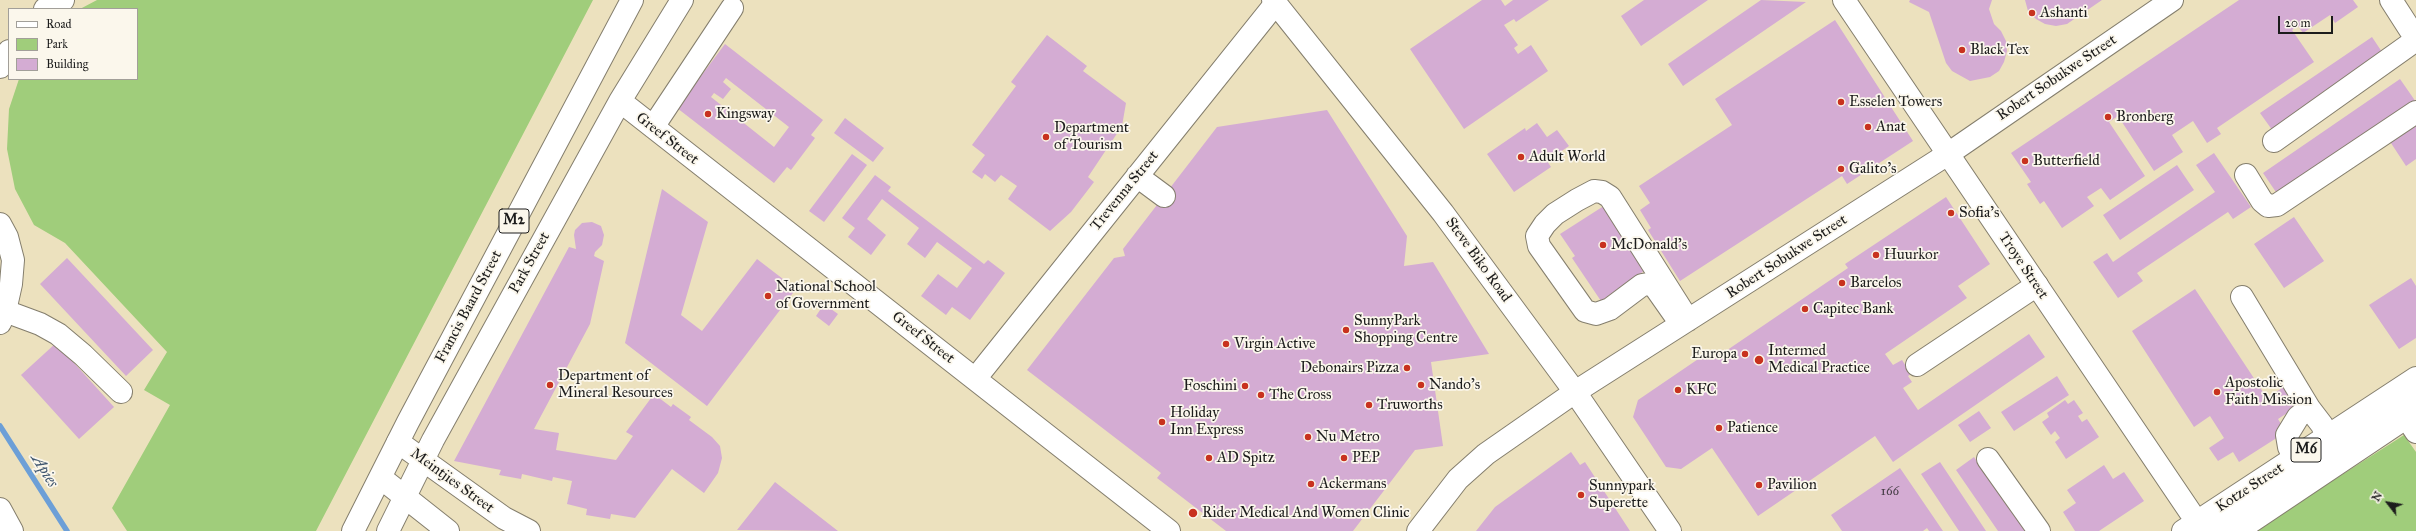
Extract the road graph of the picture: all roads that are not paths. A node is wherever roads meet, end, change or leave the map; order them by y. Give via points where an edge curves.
1 (63, 0) edge
2 (632, 0) edge
3 (682, 0) edge
4 (2172, 0) edge
5 (2390, 0) edge
6 (1274, 1) edge
7 (1850, 2) edge
8 (47, 8) edge
9 (732, 8) dead end
10 (2416, 39) edge
11 (8, 53) edge
12 (0, 67) edge
13 (620, 102) junction
14 (2416, 112) edge
15 (653, 127) junction
16 (2274, 141) dead end
17 (1948, 154) junction
18 (2246, 175) dead end
19 (1137, 176) junction
20 (1164, 196) dead end
21 (0, 224) edge
22 (2037, 285) junction
23 (2242, 297) dead end
24 (3, 317) edge
25 (1684, 322) junction
26 (1917, 365) dead end
27 (2416, 378) edge
28 (975, 379) junction
29 (121, 392) dead end
30 (1575, 392) junction
31 (2416, 392) edge
32 (2309, 408) junction
33 (2413, 420) edge
34 (2327, 437) junction
35 (398, 442) junction
36 (2294, 458) junction
37 (1988, 459) dead end
38 (423, 460) junction
39 (380, 478) junction
40 (405, 497) junction
41 (0, 509) edge
42 (2197, 529) edge
43 (12, 531) edge
44 (354, 531) edge
45 (388, 531) edge
46 (448, 531) edge
47 (529, 531) edge
48 (1169, 531) edge
49 (1418, 531) edge
50 (1670, 531) edge
51 (2039, 531) edge
52 (2237, 531) edge

1 - 8 street
2 - 35 street, Francis Baard Street / M2
3 - 13 street, Park Street
4 - 17 street, Robert Sobukwe Street
5 - 10 street
6 - 19 street, Trevenna Street
6 - 30 street, Steve Biko Road via 1443,213
7 - 17 street, Troye Street
9 - 15 street
10 - 16 street
11 - 12 street
13 - 15 street, Greef Street
13 - 38 street, Park Street
14 - 18 street via 2277,205 2268,206 2262,201
15 - 28 street, Greef Street
17 - 22 street, Troye Street
17 - 25 street, Robert Sobukwe Street
19 - 20 street
19 - 28 street, Trevenna Street
21 - 24 street via 7,237 13,260 11,284
22 - 26 street
22 - 42 street, Troye Street
23 - 32 street
24 - 29 street via 40,324 58,334
25 - 25 street via 1654,287 1648,284 1642,285 1610,309 1596,314 1586,311 1539,246 1537,236 1555,214 1594,191 1602,192 1610,197
25 - 30 street, Robert Sobukwe Street
27 - 34 street, Kotze Street / M6
28 - 48 street, Greef Street
30 - 49 street, Robert Sobukwe Street via 1471,466
30 - 50 street, Steve Biko Road
31 - 42 street, Kotze Street
32 - 34 street via 2322,425
32 - 36 street via 2298,417 2287,435
33 - 52 street, Kotze Street / M6
34 - 36 street, Kotze Street / M6
35 - 38 street, Meintjies Street
35 - 39 street, Francis Baard Street / M2
36 - 42 street, Kotze Street / M6
37 - 51 street
38 - 40 street, Park Street
38 - 47 street, Meintjies Street via 504,518
39 - 40 street
39 - 44 street, Francis Baard Street / M2
40 - 45 street, Park Street
40 - 46 street
41 - 43 street

